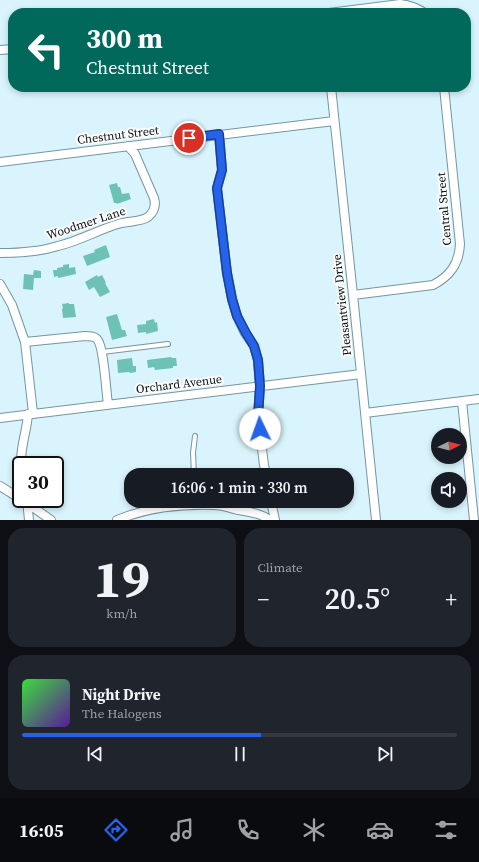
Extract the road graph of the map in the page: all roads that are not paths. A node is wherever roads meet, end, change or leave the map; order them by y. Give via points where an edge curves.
1 (368, 8) edge
2 (417, 8) edge
3 (331, 92) edge
4 (445, 92) edge
5 (334, 121) junction
6 (219, 134) junction
7 (128, 146) junction
8 (0, 162) edge
9 (0, 253) edge
10 (0, 284) edge
11 (353, 295) junction
12 (25, 342) junction
13 (168, 344) dead end
14 (102, 352) junction
15 (361, 374) junction
16 (260, 386) junction
17 (479, 399) edge
18 (462, 401) junction
19 (108, 404) junction
20 (365, 413) junction
21 (31, 414) junction
22 (0, 418) edge
23 (195, 436) dead end
24 (21, 456) edge
25 (194, 468) edge
26 (265, 468) edge
27 (0, 486) edge
28 (12, 493) edge
29 (28, 508) edge
30 (36, 508) edge
31 (160, 508) edge
32 (229, 508) edge
33 (272, 508) edge
34 (29, 520) edge
35 (51, 520) edge
36 (117, 520) edge
37 (270, 520) edge
38 (275, 520) edge
39 (376, 520) edge
40 (474, 520) edge

1 - 2 street via 400,4
3 - 5 street, Pleasantview Drive
4 - 11 street, Central Street via 460,244 456,263 451,272 433,285
5 - 6 street, Chestnut Street
5 - 11 street, Pleasantview Drive
6 - 7 street, Chestnut Street
6 - 16 street via 222,170 217,188 227,273 237,316 254,346
7 - 8 street, Chestnut Street
7 - 9 street, Woodmer Lane via 135,154 156,203 148,217 118,224 58,246
10 - 12 street via 12,305
11 - 15 street, Pleasantview Drive
12 - 14 street via 90,336 98,340
12 - 21 street
13 - 14 lane
14 - 19 street
15 - 16 street, Orchard Avenue
15 - 20 street, Pleasantview Drive
16 - 19 street, Orchard Avenue
16 - 26 street via 258,417
17 - 18 street
18 - 20 street
18 - 40 street
19 - 21 street, Orchard Avenue
20 - 39 street, Pleasantview Drive
21 - 22 street, Orchard Avenue
21 - 24 street
23 - 25 lane
27 - 28 street
29 - 34 street
30 - 35 street
31 - 36 street
32 - 37 street
33 - 38 street

